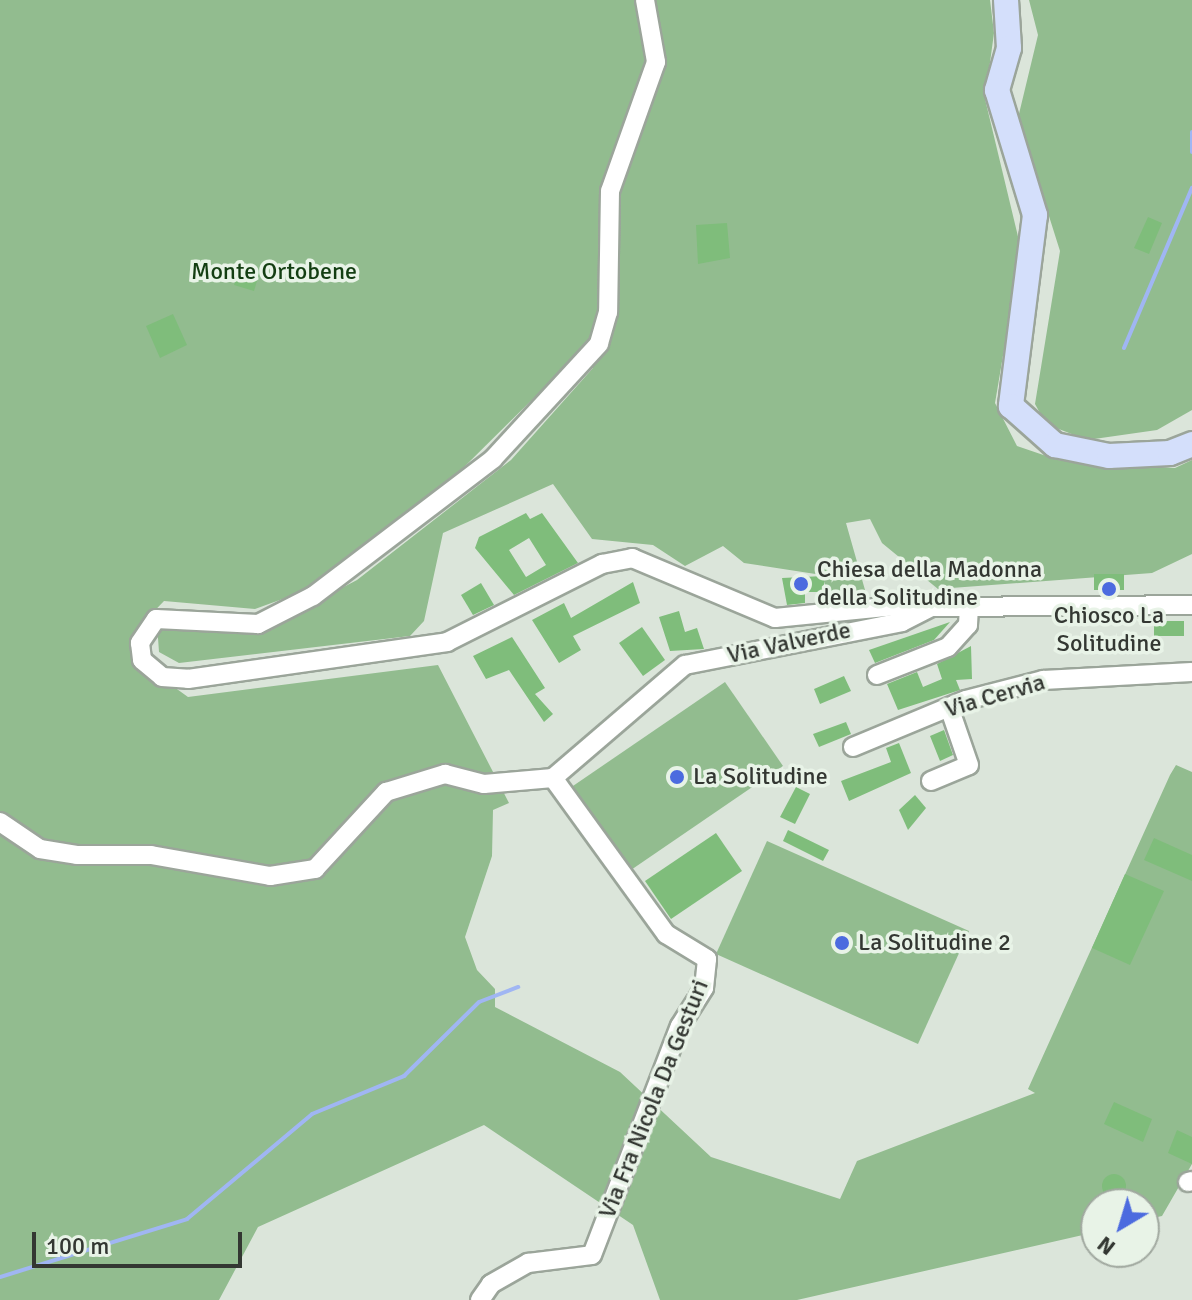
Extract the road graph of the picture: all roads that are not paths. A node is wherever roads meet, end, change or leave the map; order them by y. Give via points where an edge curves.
1 (645, 0) edge
2 (1006, 0) edge
3 (1192, 444) edge
4 (1192, 605) edge
5 (969, 606) junction
6 (913, 613) junction
7 (1192, 672) edge
8 (877, 675) dead end
9 (949, 707) junction
10 (853, 747) dead end
11 (553, 778) junction
12 (931, 781) dead end
13 (0, 822) edge
14 (480, 1300) edge

1 - 6 street via 656,62 610,191 608,312 599,344 493,459 313,596 258,624 166,615 150,624 139,653 154,673 188,679 447,642 602,564 632,558 775,618 895,606
2 - 3 main road via 1009,48 997,90 1035,215 1011,406 1055,445 1109,456 1170,453
4 - 5 street
5 - 6 street
5 - 8 street via 968,625 948,647
6 - 11 street, Via Valverde via 902,622 685,665
7 - 9 street, Via Cervia via 1043,680
9 - 10 street, Via Cervia
9 - 12 street via 969,765
11 - 13 street via 484,784 445,774 386,792 315,869 270,876 151,855 40,849
11 - 14 street, Via Fra Nicola Da Gesturi via 666,934 707,959 704,988 680,1026 592,1255 528,1263 491,1284

